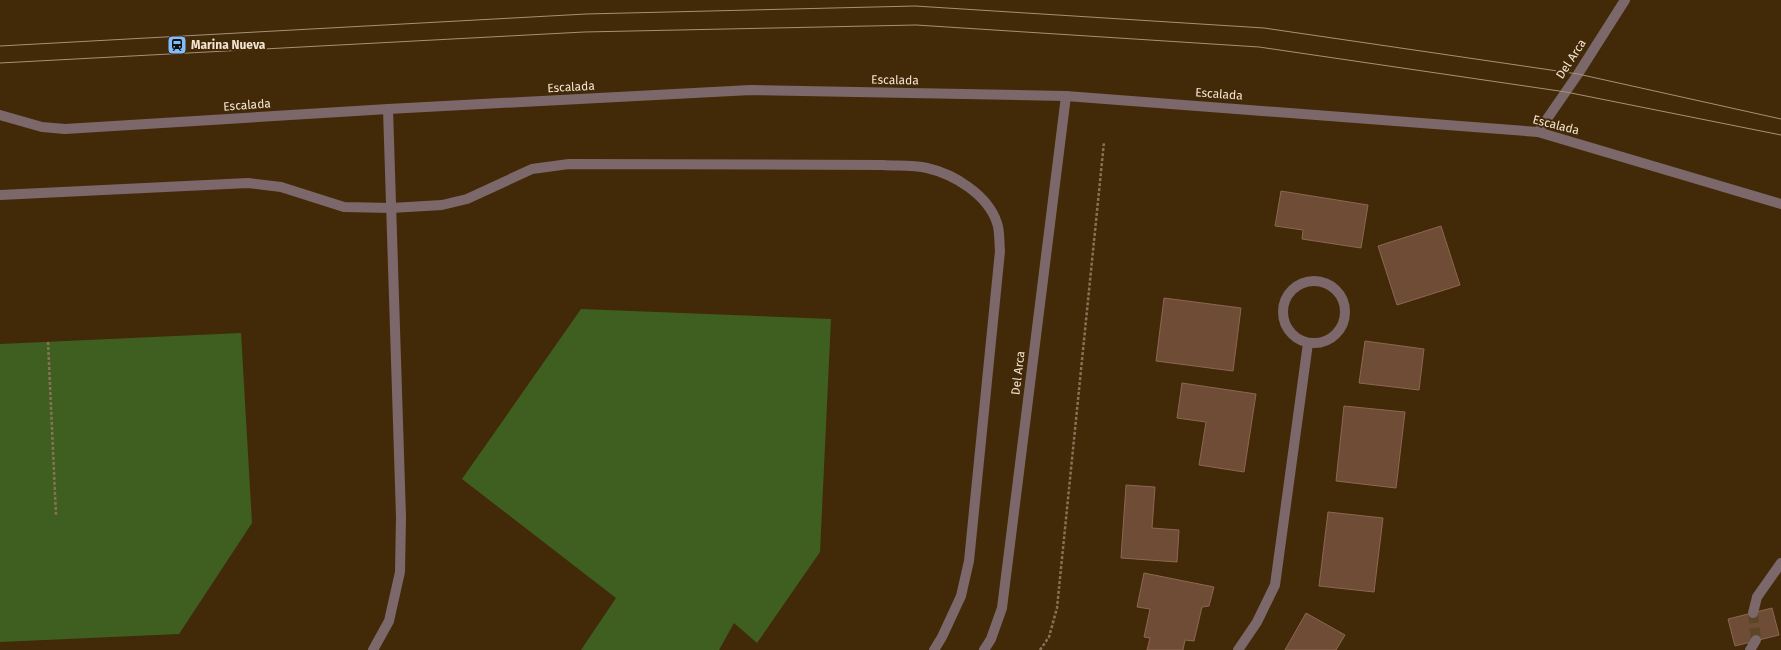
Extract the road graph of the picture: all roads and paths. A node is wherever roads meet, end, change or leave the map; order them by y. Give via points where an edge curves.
1 (1625, 0) edge
2 (1066, 96) junction
3 (388, 109) junction
4 (0, 115) edge
5 (1538, 132) junction
6 (1104, 142) dead end
7 (0, 195) edge
8 (1781, 204) edge
9 (392, 208) junction
10 (48, 342) dead end
11 (1308, 343) junction
12 (56, 516) dead end
13 (1781, 563) edge
14 (1753, 613) tunnel mouth
15 (1756, 640) tunnel mouth
16 (372, 650) edge
17 (934, 650) edge
18 (984, 650) edge
19 (1040, 650) edge
20 (1238, 650) edge
21 (1750, 650) edge

1 - 5 street, Del Arca
2 - 3 street, Escalada via 751,90
2 - 5 street, Escalada
2 - 18 street, Del Arca via 1002,608 991,639
3 - 4 street, Escalada via 65,129 42,127
3 - 9 street
5 - 8 street, Escalada
6 - 19 path via 1057,608 1049,637
7 - 9 street via 248,183 281,187 344,207
9 - 16 street via 401,517 400,572 389,621
9 - 17 street via 442,205 467,199 532,169 569,164 883,165 926,168 951,176 975,193 990,207 998,224 1000,251 969,561 961,596
10 - 12 path
11 - 11 street via 1327,341 1341,328 1345,319 1345,309 1340,296 1330,285 1321,282 1310,282 1291,291 1283,311 1285,322 1294,335
11 - 20 street via 1275,585 1257,622
13 - 14 street via 1757,597
15 - 21 street

